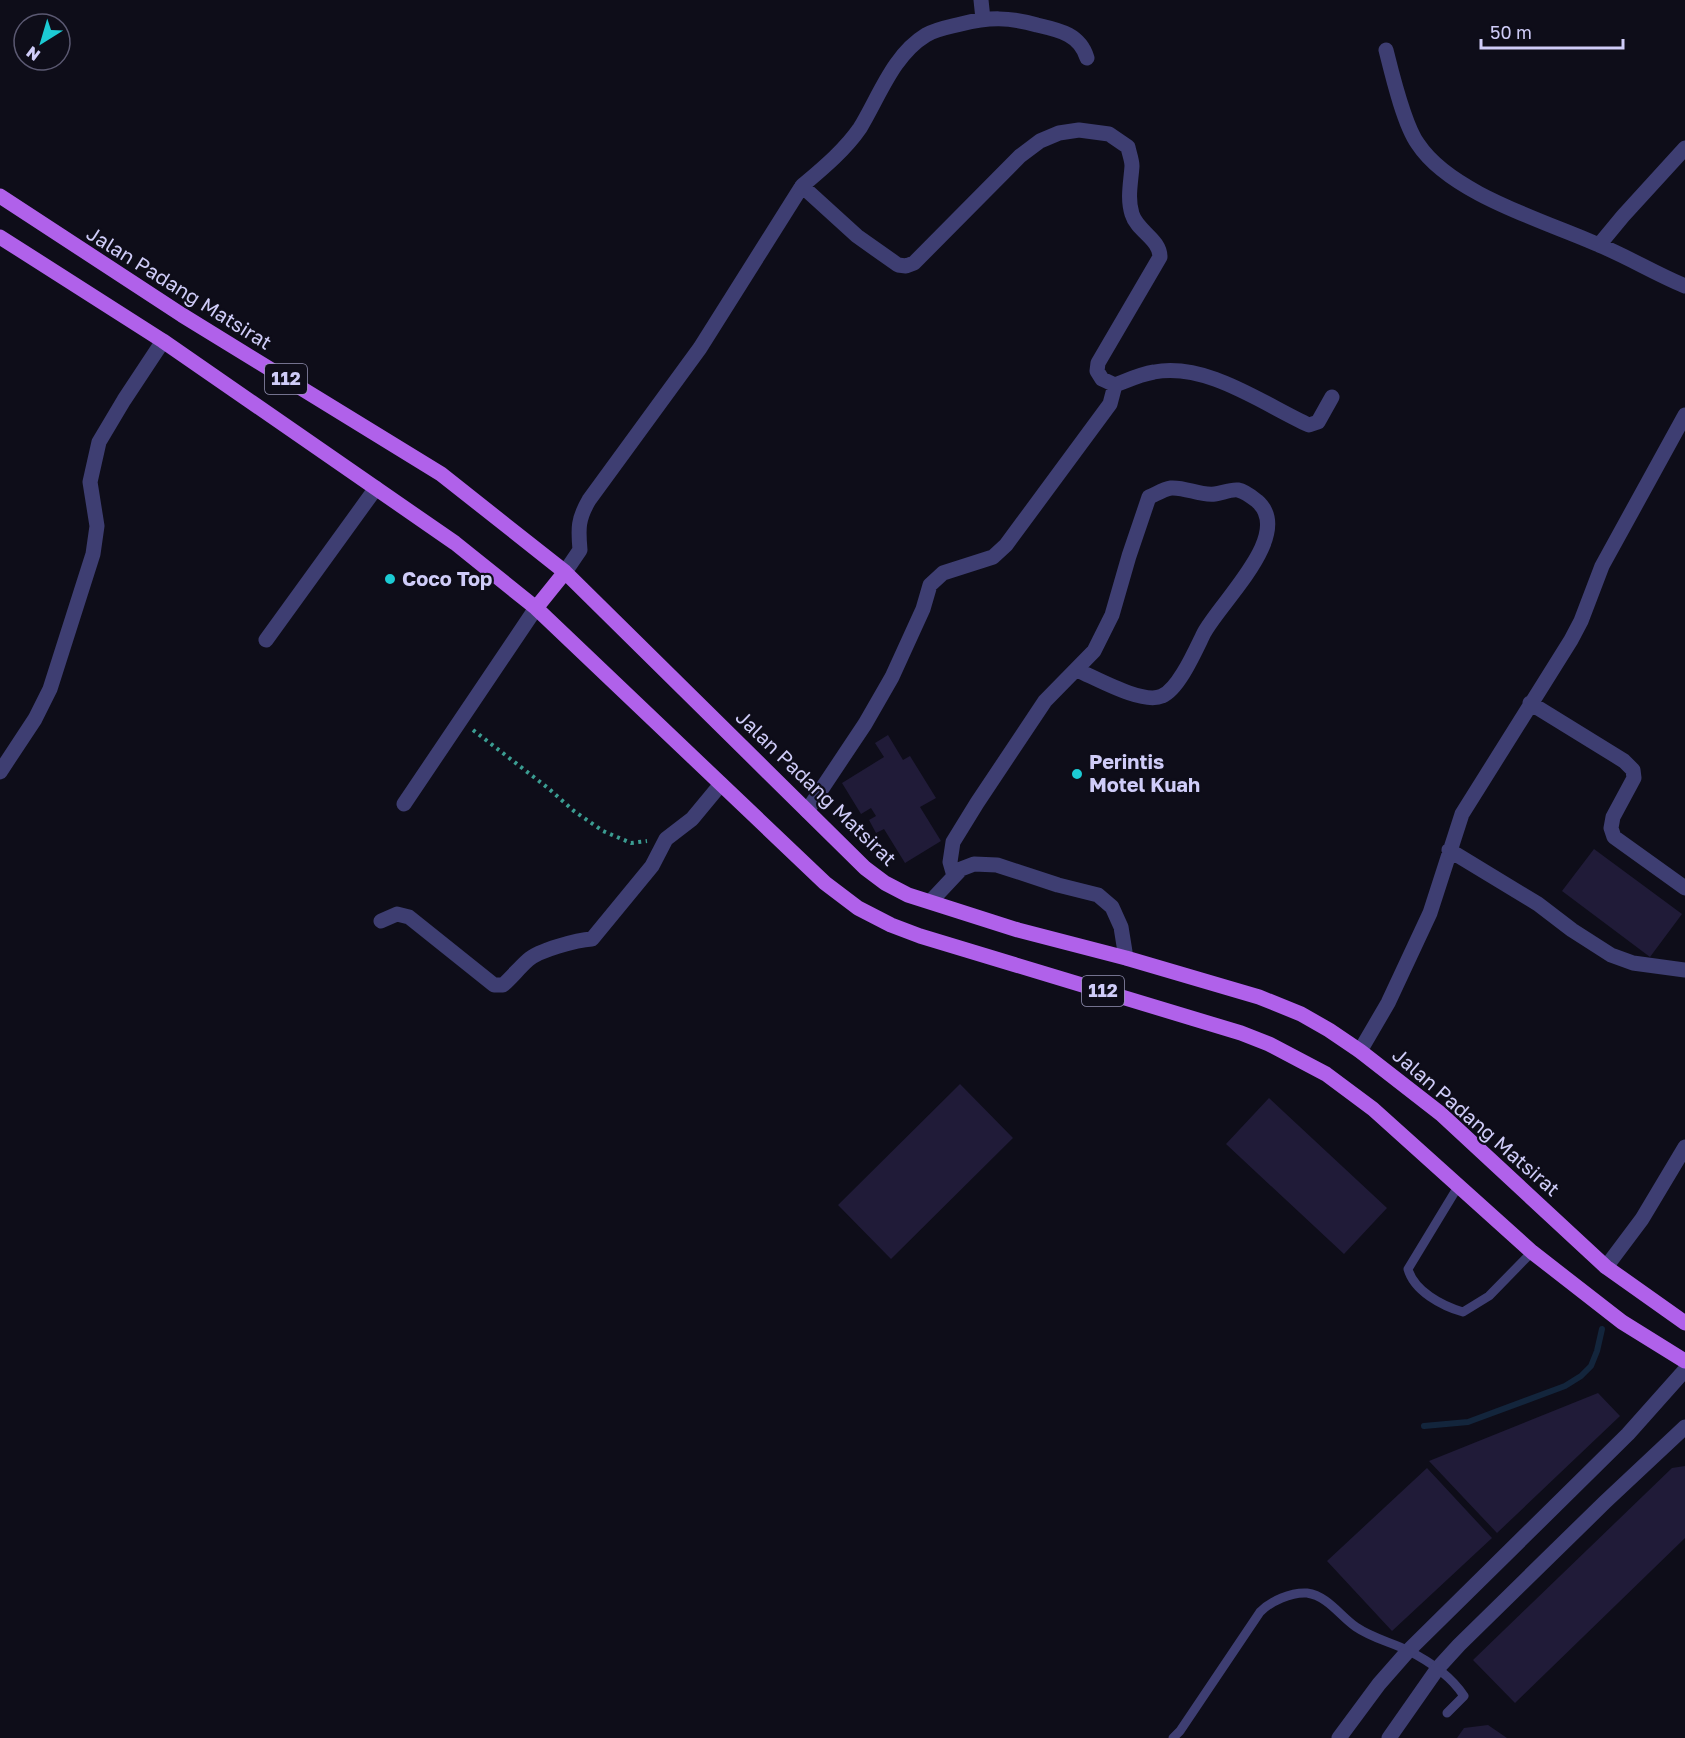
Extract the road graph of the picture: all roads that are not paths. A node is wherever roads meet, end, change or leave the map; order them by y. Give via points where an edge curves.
1 (981, 0) edge
2 (983, 19) junction
3 (1386, 50) dead end
4 (1087, 58) dead end
5 (1685, 148) edge
6 (802, 186) junction
7 (0, 196) edge
8 (0, 237) edge
9 (1599, 245) junction
10 (1685, 286) edge
11 (163, 341) junction
12 (1115, 385) junction
13 (1332, 397) dead end
14 (1685, 415) edge
15 (376, 488) junction
16 (565, 572) junction
17 (537, 608) junction
18 (266, 640) dead end
19 (1077, 670) junction
20 (1530, 703) junction
21 (0, 772) edge
22 (721, 784) junction
23 (404, 804) dead end
24 (807, 811) junction
25 (1449, 850) junction
26 (954, 876) junction
27 (1685, 888) edge
28 (931, 902) junction
29 (381, 921) dead end
30 (1126, 958) junction
31 (1685, 970) edge
32 (1360, 1050) junction
33 (1685, 1147) edge
34 (1459, 1185) junction
35 (1532, 1252) junction
36 (1606, 1267) junction
37 (1685, 1323) edge
38 (1685, 1361) edge
39 (1685, 1370) edge
40 (1683, 1431) edge
41 (1408, 1651) junction
42 (1438, 1668) junction
43 (1447, 1713) dead end
44 (1173, 1738) edge
45 (1339, 1738) edge
46 (1389, 1738) edge

1 - 2 street
2 - 4 street via 1015,19 1061,31 1078,40
2 - 6 street via 927,34 916,43 878,93 847,144
3 - 9 street via 1417,144 1435,164 1469,188
5 - 9 street
6 - 12 street via 857,236 898,265 906,266 914,263 1020,156 1040,141 1078,130 1108,134 1128,147 1132,163 1132,216 1158,246 1160,257 1098,363 1096,371 1102,379
6 - 16 street via 700,348 589,500 580,517 580,550
7 - 16 main road, Jalan Padang Matsirat / 112 via 182,315 441,474
8 - 11 main road, 112
9 - 10 street
11 - 15 main road, 112
11 - 21 street via 99,442 90,482 97,526 93,554 50,689
12 - 13 street via 1154,372 1199,374 1243,391 1309,425 1318,422
12 - 24 street via 1110,404 1006,545 993,558 943,573 930,585 892,677
14 - 20 street via 1602,566 1571,640
15 - 17 main road, 112 via 455,543
15 - 18 street
16 - 17 main road
16 - 24 main road, Jalan Padang Matsirat / 112
17 - 22 main road, 112
17 - 23 street
19 - 19 street via 1151,699 1164,696 1183,673 1208,625 1254,562 1268,535 1269,518 1264,507 1238,490 1203,495 1169,488 1149,497 1112,615 1094,651
19 - 26 street via 1045,701 953,842 950,862
20 - 25 street via 1462,814
20 - 27 street via 1633,770 1634,778 1613,817 1614,837
22 - 29 street via 692,819 666,839 652,866 592,939 538,954 503,985 494,985 409,917 397,914
22 - 34 main road, 112 via 825,883 858,908 920,936 1269,1044 1326,1074 1373,1109
24 - 28 main road, Jalan Padang Matsirat / 112 via 885,883
25 - 31 street via 1538,904 1611,955 1633,963
25 - 32 street via 1422,931 1388,1003
26 - 28 street
26 - 30 street via 974,864 997,865 1098,895 1112,907 1121,927
28 - 30 main road, Jalan Padang Matsirat / 112
30 - 32 main road, Jalan Padang Matsirat / 112 via 1259,997 1301,1014
32 - 36 main road, Jalan Padang Matsirat / 112 via 1441,1114
33 - 36 street via 1642,1220
34 - 35 main road, 112
34 - 35 lane via 1408,1269 1420,1288 1447,1308 1463,1312 1489,1296
35 - 38 main road, 112 via 1623,1322
36 - 37 main road, Jalan Padang Matsirat / 112
39 - 41 street via 1628,1434
40 - 42 street via 1605,1502
41 - 42 lane
41 - 44 lane via 1356,1627 1324,1599 1306,1593 1269,1603
41 - 45 street
42 - 43 lane via 1464,1696
42 - 46 street

